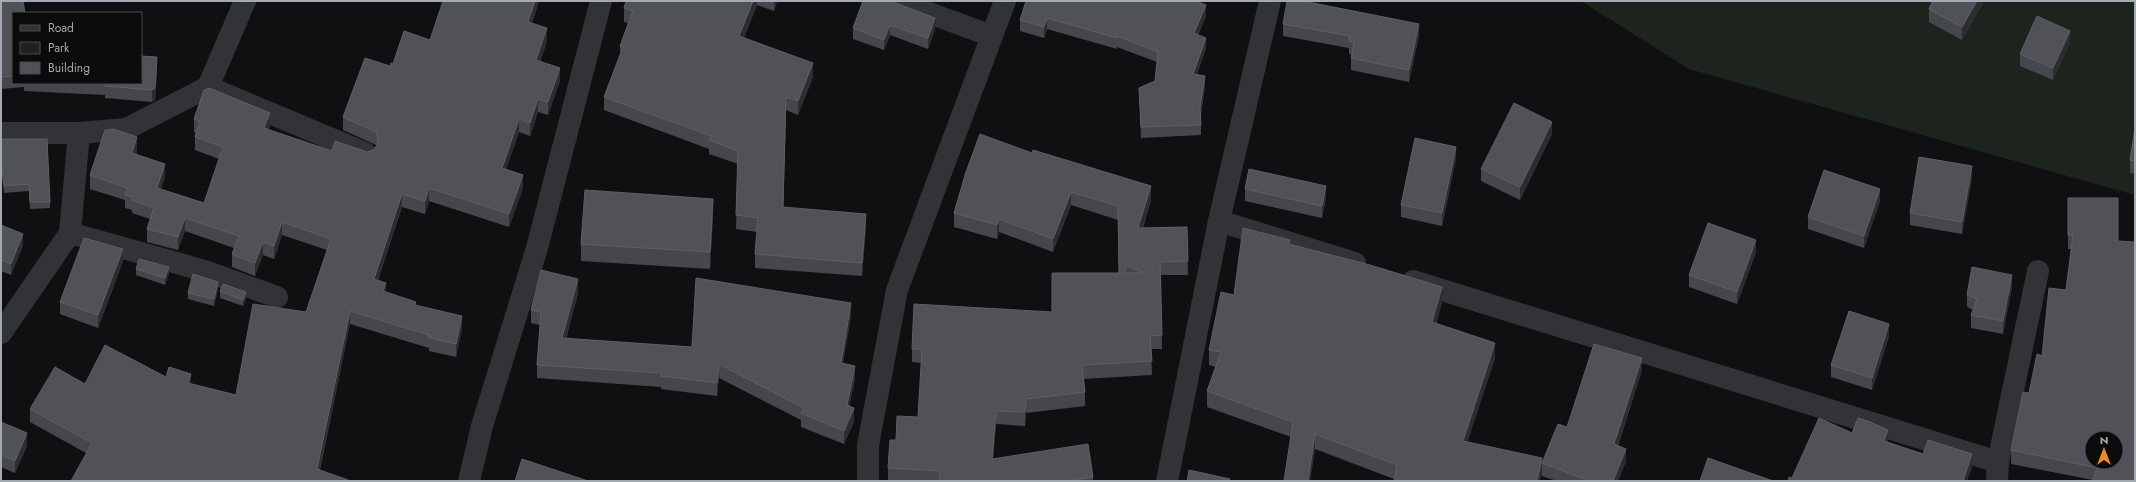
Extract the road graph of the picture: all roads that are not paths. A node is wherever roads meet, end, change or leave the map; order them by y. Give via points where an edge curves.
1 (245, 1) edge
2 (601, 1) edge
3 (896, 1) edge
4 (1005, 1) edge
5 (1270, 1) edge
6 (992, 36) junction
7 (208, 87) junction
8 (1, 133) edge
9 (79, 133) junction
10 (366, 153) edge
11 (1219, 221) junction
12 (70, 233) junction
13 (1371, 268) edge
14 (2038, 271) dead end
15 (1394, 275) edge
16 (277, 298) dead end
17 (1, 333) edge
18 (1998, 471) edge
19 (469, 481) edge
20 (868, 481) edge
21 (1167, 481) edge

1 - 7 street
2 - 19 street via 537,248 482,426
3 - 6 street
4 - 6 street
5 - 11 street
6 - 20 street via 897,290 868,445
7 - 9 street via 126,129
7 - 10 street
8 - 9 street
9 - 12 street
11 - 13 street
11 - 21 street
12 - 16 street via 206,271
12 - 17 street
14 - 18 street
15 - 18 street

